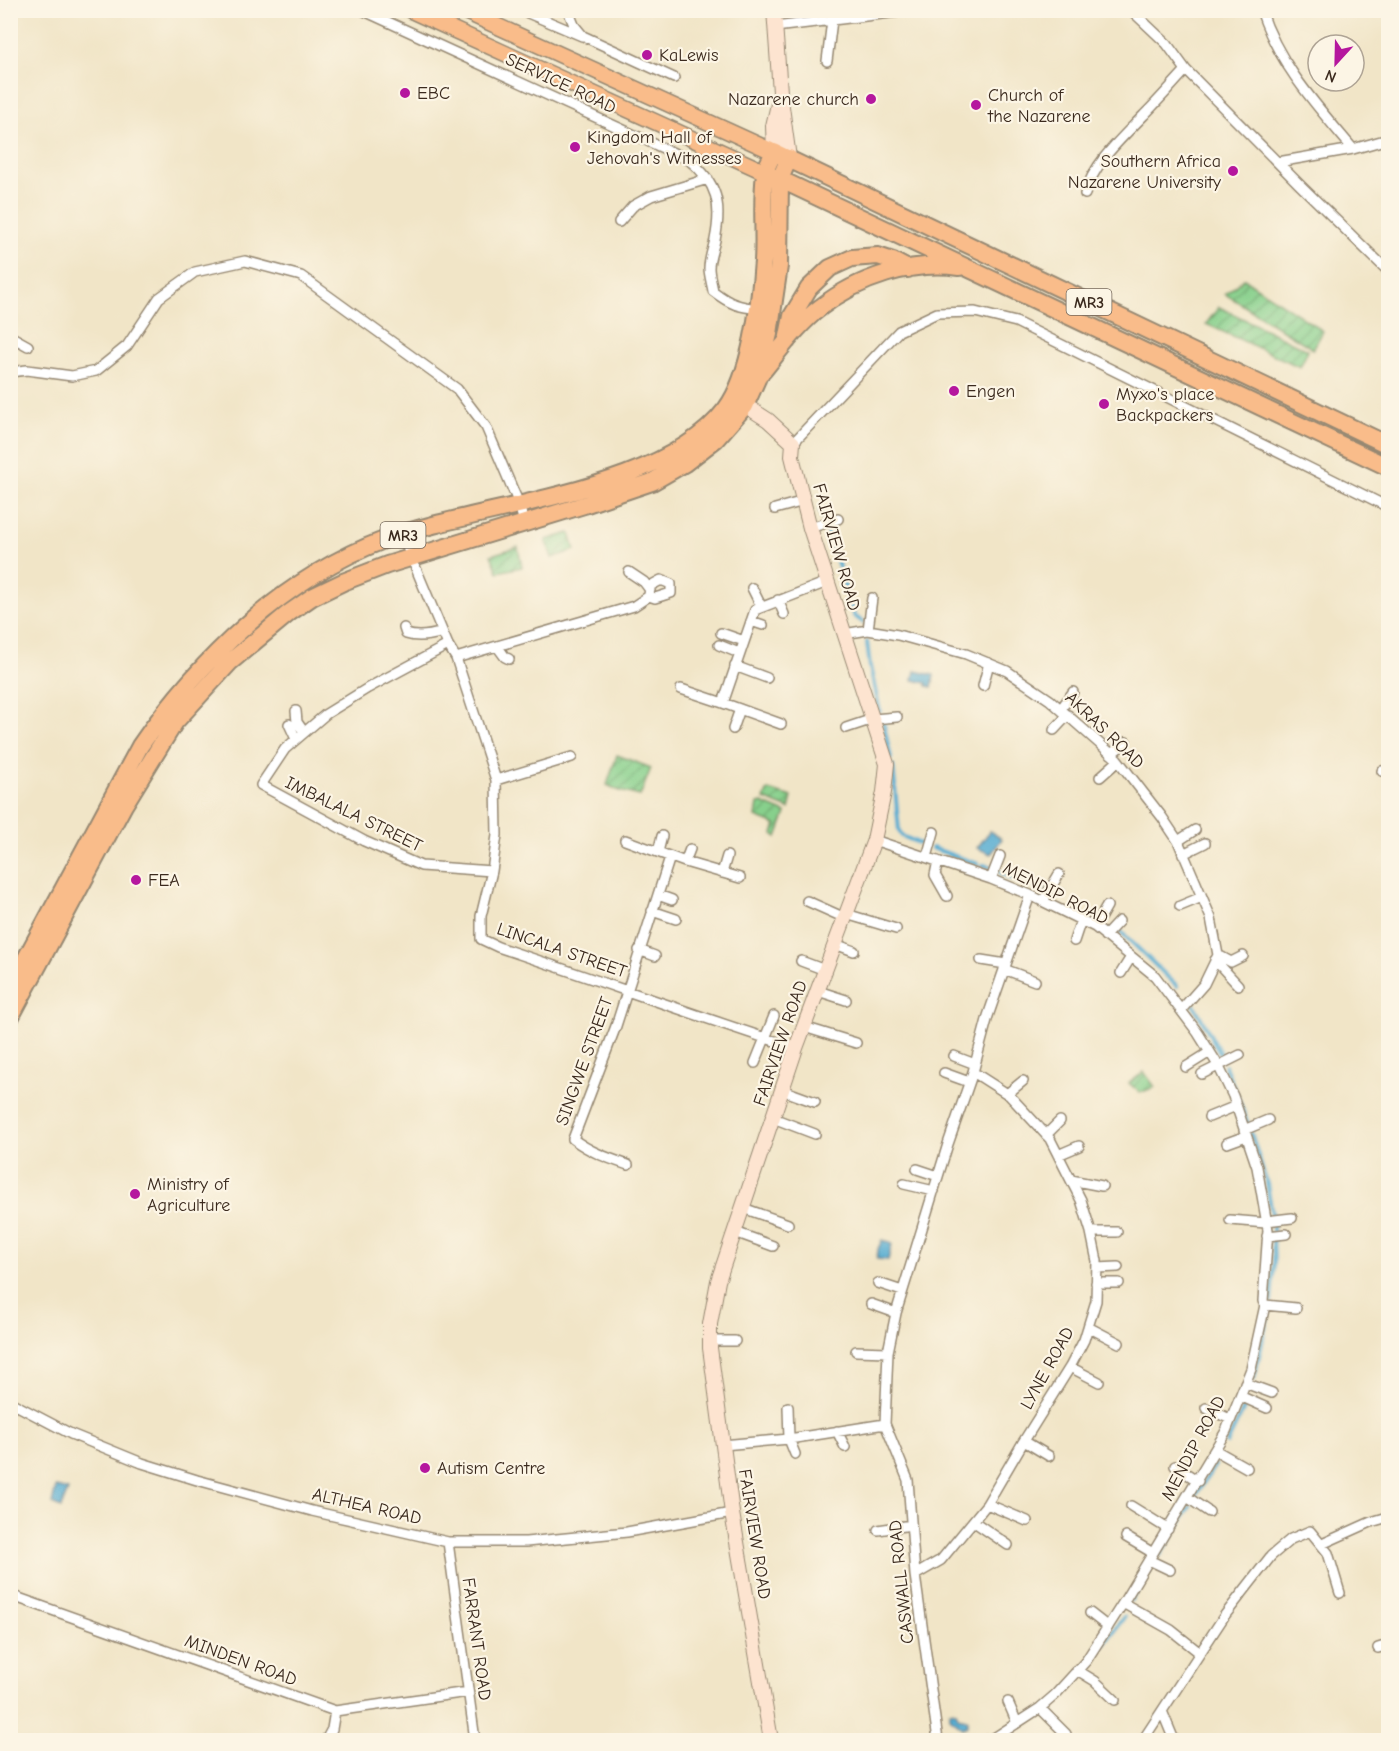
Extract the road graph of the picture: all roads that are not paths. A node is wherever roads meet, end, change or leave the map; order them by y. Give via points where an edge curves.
1 (362, 10) edge
2 (410, 10) edge
3 (462, 10) edge
4 (521, 10) edge
5 (568, 10) edge
6 (774, 10) edge
7 (915, 10) edge
8 (1131, 10) edge
9 (1261, 10) edge
10 (832, 20) junction
11 (775, 27) junction
12 (583, 36) junction
13 (827, 61) dead end
14 (1186, 70) junction
15 (674, 78) dead end
16 (1389, 140) edge
17 (1353, 149) junction
18 (782, 155) junction
19 (1278, 162) junction
20 (773, 175) junction
21 (708, 179) junction
22 (1085, 194) dead end
23 (619, 222) dead end
24 (908, 269) junction
25 (970, 269) junction
26 (1389, 271) edge
27 (764, 309) junction
28 (10, 336) edge
29 (787, 342) junction
30 (28, 346) dead end
31 (10, 372) edge
32 (758, 377) junction
33 (739, 402) junction
34 (793, 443) junction
35 (1389, 445) edge
36 (1389, 467) edge
37 (804, 501) junction
38 (519, 504) junction
39 (1389, 507) edge
40 (775, 509) dead end
41 (838, 519) dead end
42 (524, 523) junction
43 (810, 528) junction
44 (402, 535) junction
45 (410, 557) junction
46 (629, 573) dead end
47 (827, 582) junction
48 (752, 588) dead end
49 (872, 598) dead end
50 (778, 600) junction
51 (760, 606) junction
52 (784, 614) dead end
53 (750, 621) junction
54 (763, 625) dead end
55 (404, 628) dead end
56 (868, 630) junction
57 (442, 632) junction
58 (722, 633) dead end
59 (843, 634) junction
60 (744, 641) junction
61 (448, 645) junction
62 (719, 645) dead end
63 (498, 646) junction
64 (739, 653) junction
65 (456, 658) junction
66 (509, 659) dead end
67 (989, 663) junction
68 (735, 666) junction
69 (767, 678) dead end
70 (983, 686) dead end
71 (681, 689) dead end
72 (1074, 692) dead end
73 (723, 703) junction
74 (740, 709) junction
75 (296, 711) dead end
76 (1064, 712) junction
77 (897, 717) dead end
78 (873, 719) junction
79 (289, 724) dead end
80 (846, 728) dead end
81 (733, 729) dead end
82 (1054, 730) dead end
83 (304, 732) junction
84 (769, 732) dead end
85 (296, 739) junction
86 (1126, 742) dead end
87 (572, 757) dead end
88 (1114, 758) junction
89 (1100, 777) dead end
90 (496, 780) junction
91 (1195, 830) dead end
92 (934, 832) dead end
93 (662, 836) dead end
94 (625, 840) dead end
95 (874, 840) junction
96 (1178, 841) junction
97 (1205, 843) dead end
98 (690, 849) dead end
99 (658, 852) junction
100 (1183, 854) junction
101 (670, 856) junction
102 (727, 856) dead end
103 (1000, 856) dead end
104 (927, 857) junction
105 (938, 861) junction
106 (685, 862) junction
107 (492, 871) junction
108 (722, 873) junction
109 (1059, 874) dead end
110 (740, 878) dead end
111 (991, 879) junction
112 (658, 895) junction
113 (1030, 895) junction
114 (947, 896) dead end
115 (1202, 897) junction
116 (672, 900) dead end
117 (807, 901) dead end
118 (1043, 901) junction
119 (1107, 906) dead end
120 (1180, 906) dead end
121 (652, 911) junction
122 (845, 916) junction
123 (676, 920) dead end
124 (1080, 920) junction
125 (1119, 921) dead end
126 (1095, 927) junction
127 (896, 929) dead end
128 (1106, 936) junction
129 (1074, 941) dead end
130 (835, 944) junction
131 (639, 950) junction
132 (854, 951) dead end
133 (655, 956) dead end
134 (1243, 956) dead end
135 (1131, 957) junction
136 (1217, 957) junction
137 (981, 960) dead end
138 (801, 961) dead end
139 (1005, 967) junction
140 (825, 970) junction
141 (1121, 973) dead end
142 (1035, 981) dead end
143 (1238, 985) dead end
144 (10, 988) edge
145 (628, 990) junction
146 (818, 991) junction
147 (846, 1000) dead end
148 (1181, 1010) junction
149 (774, 1016) dead end
150 (10, 1018) edge
151 (804, 1027) junction
152 (765, 1038) junction
153 (856, 1043) dead end
154 (796, 1048) junction
155 (1210, 1052) junction
156 (1240, 1054) dead end
157 (954, 1056) dead end
158 (755, 1064) dead end
159 (1218, 1065) junction
160 (974, 1068) junction
161 (1186, 1068) dead end
162 (944, 1073) dead end
163 (1202, 1074) dead end
164 (1023, 1081) dead end
165 (969, 1082) junction
166 (782, 1089) junction
167 (1007, 1094) junction
168 (815, 1102) dead end
169 (1236, 1106) junction
170 (1209, 1117) dead end
171 (773, 1118) junction
172 (1060, 1120) dead end
173 (1268, 1120) dead end
174 (1245, 1133) junction
175 (815, 1134) dead end
176 (1046, 1135) junction
177 (1227, 1143) dead end
178 (1079, 1146) dead end
179 (1058, 1155) junction
180 (628, 1165) dead end
181 (917, 1169) dead end
182 (938, 1176) junction
183 (1071, 1180) junction
184 (904, 1184) dead end
185 (1102, 1186) dead end
186 (934, 1191) junction
187 (743, 1208) junction
188 (1292, 1218) dead end
189 (1230, 1220) dead end
190 (1266, 1222) junction
191 (788, 1224) dead end
192 (735, 1232) junction
193 (1091, 1232) junction
194 (1117, 1232) dead end
195 (1286, 1234) dead end
196 (1267, 1236) junction
197 (773, 1246) dead end
198 (1096, 1268) junction
199 (1118, 1268) dead end
200 (878, 1283) dead end
201 (1096, 1283) junction
202 (1119, 1283) dead end
203 (902, 1292) junction
204 (871, 1304) dead end
205 (1265, 1305) junction
206 (1296, 1308) dead end
207 (896, 1312) junction
208 (1088, 1327) junction
209 (710, 1341) junction
210 (735, 1341) dead end
211 (1119, 1343) dead end
212 (856, 1351) dead end
213 (888, 1352) junction
214 (1070, 1368) junction
215 (1099, 1382) dead end
216 (1245, 1383) junction
217 (1272, 1393) dead end
218 (1240, 1396) junction
219 (10, 1402) edge
220 (788, 1407) dead end
221 (1206, 1408) dead end
222 (1267, 1408) dead end
223 (1230, 1419) junction
224 (885, 1424) junction
225 (837, 1431) junction
226 (789, 1438) junction
227 (1024, 1441) junction
228 (723, 1445) junction
229 (846, 1447) dead end
230 (1215, 1449) junction
231 (795, 1454) dead end
232 (1049, 1456) dead end
233 (1174, 1466) dead end
234 (1247, 1468) dead end
235 (1198, 1481) junction
236 (1187, 1497) junction
237 (987, 1504) junction
238 (1131, 1506) dead end
239 (1209, 1512) dead end
240 (732, 1513) junction
241 (1389, 1517) edge
242 (973, 1521) junction
243 (1027, 1521) dead end
244 (911, 1525) junction
245 (1168, 1529) junction
246 (878, 1530) dead end
247 (1126, 1537) dead end
248 (448, 1542) junction
249 (1322, 1544) junction
250 (1008, 1545) dead end
251 (1151, 1557) junction
252 (1170, 1570) dead end
253 (915, 1575) junction
254 (1340, 1593) dead end
255 (10, 1595) edge
256 (1123, 1603) junction
257 (1090, 1613) dead end
258 (1108, 1627) junction
259 (1389, 1645) edge
260 (1378, 1648) dead end
261 (1200, 1653) junction
262 (1077, 1670) junction
263 (468, 1692) junction
264 (1115, 1700) dead end
265 (1008, 1701) dead end
266 (1040, 1708) junction
267 (335, 1711) junction
268 (1162, 1711) junction
269 (1017, 1723) junction
270 (1066, 1734) dead end
271 (326, 1740) edge
272 (475, 1740) edge
273 (771, 1740) edge
274 (938, 1740) edge
275 (986, 1740) edge
276 (1143, 1740) edge
277 (1174, 1740) edge

1 - 21 street, SERVICE ROAD via 689,160
2 - 20 main road
3 - 18 main road
4 - 12 street
5 - 12 street
6 - 11 main road
7 - 10 street
8 - 14 street via 1167,44
9 - 17 street via 1274,44 1295,79
10 - 11 street
10 - 13 street
11 - 18 main road via 780,92 773,126
12 - 15 street
14 - 19 street
14 - 22 street via 1119,141 1088,183
16 - 17 street
17 - 19 street
18 - 20 highway, MR3
18 - 35 highway, MR3
19 - 26 street
20 - 25 highway, MR3
20 - 27 highway, MR3 via 763,262
21 - 23 street via 651,195 633,206
21 - 27 street, SERVICE ROAD via 718,201 719,216 709,268 713,291 728,303
24 - 25 highway
24 - 29 highway via 879,276 846,291 820,307
24 - 29 highway via 878,256 852,258 830,268 809,288 792,316
25 - 36 highway, MR3
27 - 32 highway, MR3 via 769,334
27 - 33 highway, MR3
28 - 30 street
29 - 32 highway
31 - 38 street via 27,370 72,376 96,371 127,346 159,298 195,272 245,261 301,276 457,389 486,427
32 - 33 highway, MR3
33 - 34 main road via 768,420
33 - 38 highway, MR3 via 681,449 649,465 583,488
33 - 42 highway, MR3 via 716,439 652,482
34 - 37 main road, FAIRVIEW ROAD via 792,456
34 - 39 street via 899,331 937,313 975,312 1016,322
37 - 40 street
37 - 43 main road, FAIRVIEW ROAD
38 - 42 street
38 - 44 highway, MR3
41 - 43 street
42 - 45 highway, MR3
43 - 47 main road, FAIRVIEW ROAD
44 - 45 street, LINCALA STREET
44 - 144 highway, MR3 via 344,558 286,594 190,680 140,746
45 - 57 street, LINCALA STREET
45 - 150 highway, MR3 via 343,582 289,613 230,662 175,722 124,805
46 - 63 street via 644,582 650,593 634,606
47 - 50 street
47 - 59 main road, FAIRVIEW ROAD
48 - 51 street
49 - 56 street
50 - 51 street
50 - 52 street
51 - 53 street
53 - 54 street
53 - 60 street
55 - 57 street via 406,633 418,636
56 - 59 street, AKRAS ROAD
56 - 67 street, AKRAS ROAD via 898,635
57 - 61 street, LINCALA STREET
58 - 60 street
59 - 78 main road, FAIRVIEW ROAD
60 - 64 street
61 - 65 street, LINCALA STREET
61 - 83 street, IMBALALA STREET via 368,688
62 - 64 street
63 - 65 street
63 - 66 street
64 - 68 street
65 - 90 street, LINCALA STREET
67 - 70 street
67 - 76 street, AKRAS ROAD via 1050,699
68 - 69 street
68 - 73 street
71 - 73 street
72 - 76 street
73 - 74 street
74 - 81 street
74 - 84 street via 777,722
75 - 83 street
76 - 82 street
76 - 88 street, AKRAS ROAD
77 - 78 street
78 - 80 street
78 - 95 main road, FAIRVIEW ROAD via 887,764
79 - 85 street
83 - 85 street, IMBALALA STREET
85 - 107 street, IMBALALA STREET via 261,785 268,790 421,866
86 - 88 street
87 - 90 street
88 - 89 street
88 - 96 street, AKRAS ROAD
90 - 107 street, LINCALA STREET via 497,836
91 - 96 street
92 - 104 street
93 - 99 street
94 - 99 street
95 - 104 street, MENDIP ROAD
95 - 122 main road, FAIRVIEW ROAD
96 - 100 street, AKRAS ROAD
97 - 100 street
98 - 106 street
99 - 101 street
100 - 115 street, AKRAS ROAD
101 - 106 street
101 - 112 street, SINGWE STREET
102 - 108 street
103 - 111 street
104 - 105 street, MENDIP ROAD
105 - 111 street, MENDIP ROAD
105 - 114 street via 935,875
106 - 108 street
107 - 145 street, LINCALA STREET via 481,916 481,939
108 - 110 street
109 - 118 street
111 - 113 street, MENDIP ROAD
112 - 116 street
112 - 121 street, SINGWE STREET
113 - 118 street, MENDIP ROAD
113 - 139 street
115 - 120 street
115 - 136 street, AKRAS ROAD via 1211,918
117 - 122 street
118 - 124 street, MENDIP ROAD
119 - 126 street
121 - 123 street
121 - 131 street, SINGWE STREET
122 - 127 street
122 - 130 main road, FAIRVIEW ROAD
124 - 126 street, MENDIP ROAD
124 - 129 street
125 - 128 street
126 - 128 street, MENDIP ROAD
128 - 135 street, MENDIP ROAD
130 - 132 street
130 - 140 main road, FAIRVIEW ROAD
131 - 133 street
131 - 145 street, SINGWE STREET
134 - 136 street via 1231,962
135 - 141 street
135 - 148 street, MENDIP ROAD via 1155,976
136 - 143 street
136 - 148 street via 1204,984
137 - 139 street
138 - 140 street
139 - 142 street
139 - 160 street
140 - 146 main road, FAIRVIEW ROAD
145 - 152 street, LINCALA STREET
145 - 180 street, SINGWE STREET via 573,1139 586,1149
146 - 147 street
146 - 151 main road, FAIRVIEW ROAD
148 - 155 street, MENDIP ROAD
149 - 152 street
151 - 153 street
151 - 154 main road, FAIRVIEW ROAD
152 - 154 street, LINCALA STREET
152 - 158 street
154 - 166 main road, FAIRVIEW ROAD
155 - 159 street, MENDIP ROAD
155 - 161 street
156 - 159 street
157 - 160 street, LYNE ROAD
159 - 163 street
159 - 169 street, MENDIP ROAD
160 - 165 street
160 - 167 street, LYNE ROAD
162 - 165 street
164 - 167 street
165 - 182 street
166 - 168 street
166 - 171 main road, FAIRVIEW ROAD
167 - 176 street, LYNE ROAD
169 - 170 street
169 - 174 street, MENDIP ROAD
171 - 175 street
171 - 187 main road, FAIRVIEW ROAD
172 - 176 street
173 - 174 street
174 - 177 street
174 - 190 street, MENDIP ROAD via 1257,1167
176 - 179 street, LYNE ROAD
178 - 179 street
179 - 183 street, LYNE ROAD
181 - 182 street
182 - 186 street
183 - 185 street
183 - 193 street, LYNE ROAD
184 - 186 street
186 - 203 street
187 - 191 street
187 - 192 main road, FAIRVIEW ROAD
188 - 190 street
189 - 190 street
190 - 196 street, MENDIP ROAD
192 - 197 street
192 - 209 main road, FAIRVIEW ROAD via 718,1281
193 - 194 street
193 - 198 street, LYNE ROAD
195 - 196 street
196 - 205 street, MENDIP ROAD
198 - 199 street
198 - 201 street, LYNE ROAD
200 - 203 street
201 - 202 street
201 - 208 street, LYNE ROAD via 1096,1301
203 - 207 street
204 - 207 street
205 - 206 street
205 - 216 street, MENDIP ROAD
207 - 213 street
208 - 211 street
208 - 214 street, LYNE ROAD
209 - 210 street
209 - 228 main road, FAIRVIEW ROAD
212 - 213 street
213 - 224 street
214 - 215 street
214 - 227 street, LYNE ROAD
216 - 217 street
216 - 218 street, MENDIP ROAD
218 - 222 street
218 - 223 street, MENDIP ROAD
219 - 248 street, ALTHEA ROAD via 71,1434 142,1463 312,1511
220 - 226 street
221 - 223 street
223 - 230 street, MENDIP ROAD
224 - 225 street
224 - 244 street, CASWALL ROAD via 908,1480
225 - 226 street
225 - 229 street
226 - 228 street
226 - 231 street
227 - 232 street
227 - 237 street, LYNE ROAD
228 - 240 main road, FAIRVIEW ROAD
230 - 234 street
230 - 235 street, MENDIP ROAD
233 - 235 street
235 - 236 street, MENDIP ROAD
236 - 239 street
236 - 245 street, MENDIP ROAD
237 - 242 street, LYNE ROAD
237 - 243 street
238 - 245 street
240 - 248 street, ALTHEA ROAD via 627,1532 526,1542
240 - 273 main road, FAIRVIEW ROAD
241 - 249 street
242 - 250 street
242 - 253 street, LYNE ROAD via 941,1560
244 - 246 street
244 - 253 street, CASWALL ROAD
245 - 251 street, MENDIP ROAD
247 - 251 street
248 - 263 street, FARRANT ROAD
249 - 254 street
249 - 261 street via 1310,1531 1291,1539 1271,1556
251 - 252 street
251 - 256 street, MENDIP ROAD
253 - 274 street, CASWALL ROAD
255 - 267 street, MINDEN ROAD
256 - 258 street, MENDIP ROAD
256 - 261 street via 1171,1630
257 - 258 street
258 - 262 street, MENDIP ROAD
259 - 260 street
261 - 268 street
262 - 264 street
262 - 266 street, MENDIP ROAD
263 - 267 street, MINDEN ROAD
263 - 272 street, FARRANT ROAD
265 - 269 street
266 - 269 street, MENDIP ROAD
266 - 270 street
267 - 271 street
268 - 276 street
268 - 277 street
269 - 275 street, MENDIP ROAD

